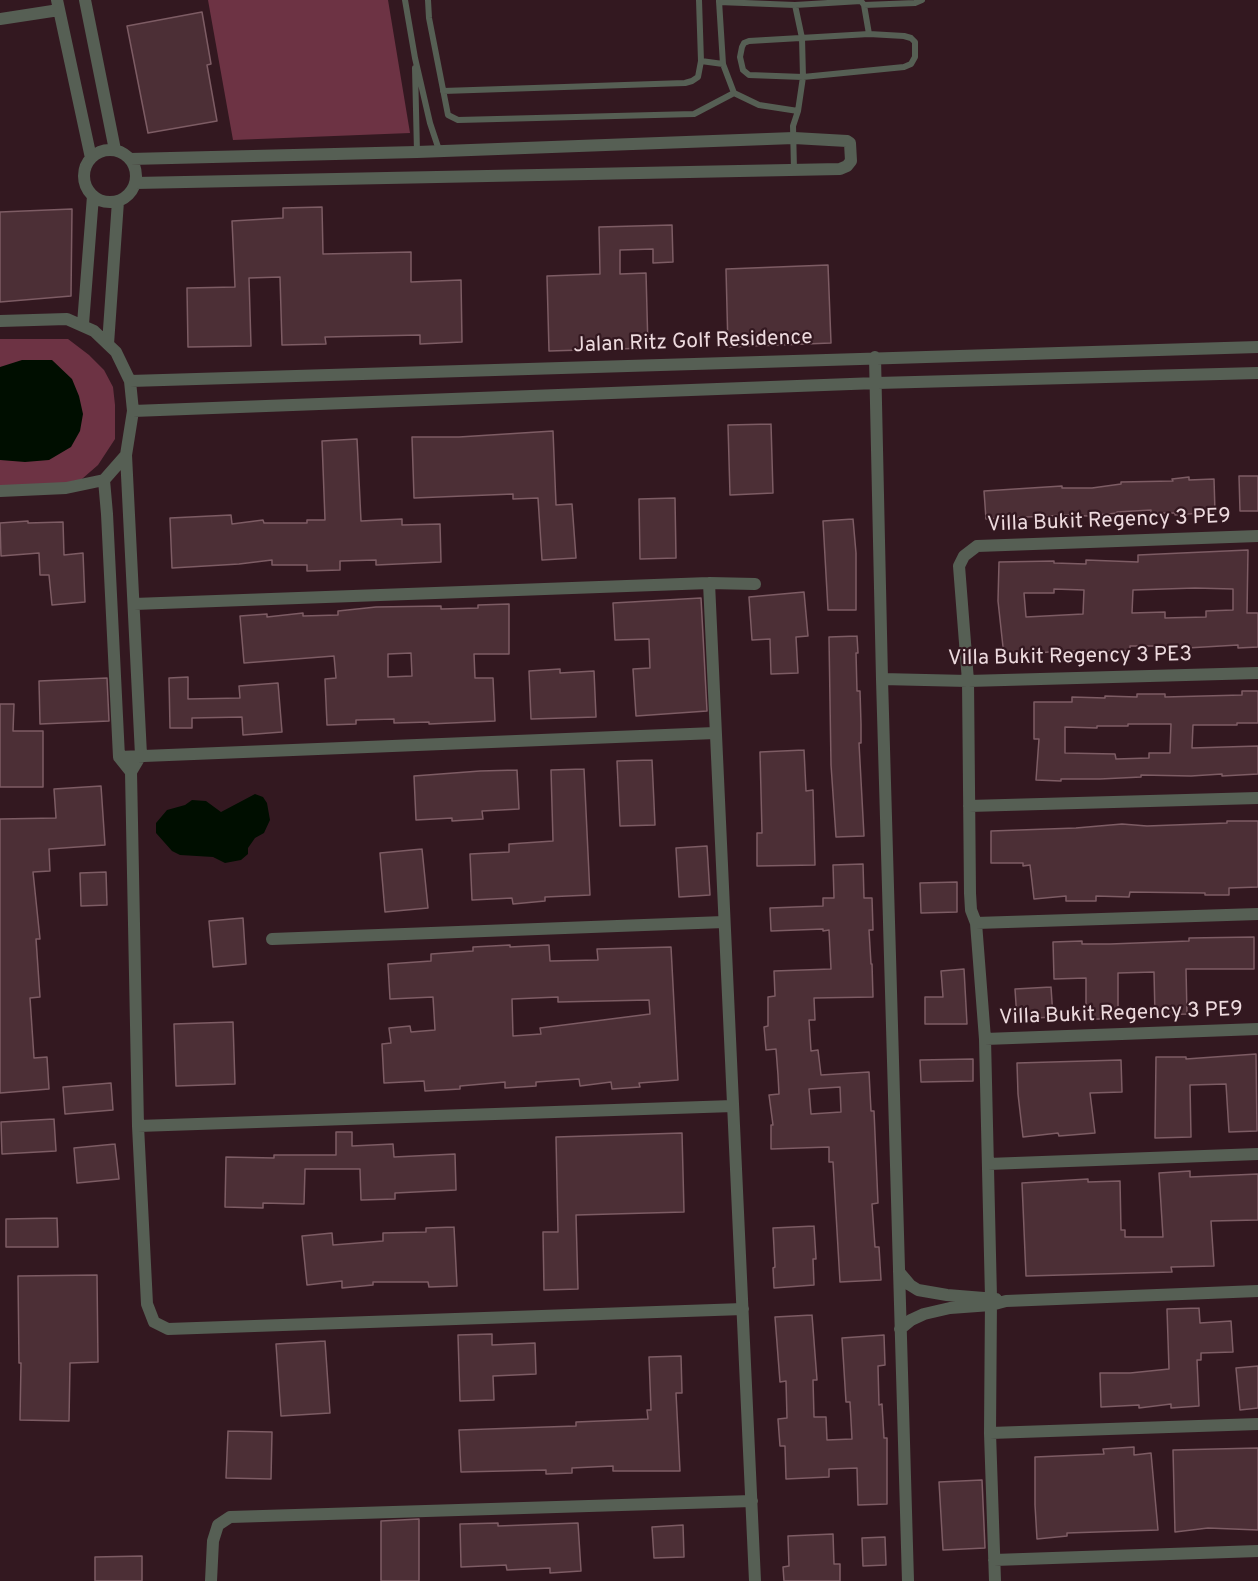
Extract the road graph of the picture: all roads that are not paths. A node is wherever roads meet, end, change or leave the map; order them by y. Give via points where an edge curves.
1 (85, 0) edge
2 (405, 0) edge
3 (428, 0) edge
4 (699, 0) edge
5 (922, 0) edge
6 (719, 1) edge
7 (58, 5) edge
8 (795, 5) junction
9 (864, 5) junction
10 (0, 19) edge
11 (869, 34) junction
12 (802, 38) junction
13 (414, 58) junction
14 (700, 61) junction
15 (723, 64) junction
16 (803, 77) junction
17 (443, 91) junction
18 (734, 93) junction
19 (798, 111) junction
20 (794, 138) junction
21 (115, 150) junction
22 (439, 150) junction
23 (417, 152) junction
24 (91, 158) junction
25 (130, 159) junction
26 (794, 170) junction
27 (135, 183) junction
28 (93, 196) junction
29 (118, 201) junction
30 (0, 321) edge
31 (83, 324) junction
32 (108, 344) junction
33 (1258, 347) edge
34 (875, 357) junction
35 (1258, 373) edge
36 (130, 381) junction
37 (877, 383) junction
38 (133, 411) junction
39 (126, 455) junction
40 (104, 480) junction
41 (0, 491) edge
42 (1258, 536) edge
43 (709, 583) junction
44 (755, 584) dead end
45 (134, 604) junction
46 (1258, 673) edge
47 (882, 679) junction
48 (968, 681) junction
49 (716, 733) junction
50 (141, 755) junction
51 (119, 757) junction
52 (131, 772) junction
53 (1258, 798) edge
54 (969, 806) junction
55 (1258, 914) edge
56 (724, 922) junction
57 (976, 923) junction
58 (272, 939) dead end
59 (1258, 1029) edge
60 (985, 1039) junction
61 (733, 1106) junction
62 (138, 1126) junction
63 (1258, 1154) edge
64 (988, 1164) junction
65 (898, 1272) junction
66 (1258, 1292) edge
67 (991, 1301) junction
68 (742, 1309) junction
69 (900, 1329) junction
70 (1258, 1424) edge
71 (990, 1433) junction
72 (752, 1501) junction
73 (1258, 1551) edge
74 (994, 1560) junction
75 (211, 1581) edge
76 (755, 1581) edge
77 (908, 1581) edge
78 (994, 1581) edge

1 - 21 street
2 - 13 lane
3 - 17 lane
4 - 14 lane
5 - 9 lane
6 - 8 lane
6 - 15 lane
7 - 10 street
7 - 24 street
8 - 9 lane via 861,1
8 - 12 lane
9 - 11 lane
11 - 12 lane
11 - 16 lane via 911,38 915,42 911,64
12 - 16 lane
12 - 16 lane via 748,41 740,57 748,75
13 - 22 lane
13 - 23 lane
14 - 15 lane
14 - 17 lane via 698,77 685,83
15 - 18 lane
16 - 19 lane
17 - 18 lane via 448,115 458,120 694,114
18 - 19 lane via 759,105
19 - 20 lane
20 - 22 street
20 - 26 lane
20 - 26 street via 847,141 851,161 840,168
21 - 24 street
21 - 25 street
22 - 23 street
23 - 25 street
24 - 28 street via 84,173
25 - 27 street
26 - 27 street
27 - 29 street via 132,191
28 - 29 street
28 - 31 street
29 - 32 street
30 - 31 street via 67,319
31 - 32 street
32 - 36 street
33 - 34 street, Jalan Ritz Golf Residence
34 - 36 street, Jalan Ritz Golf Residence
34 - 37 street
35 - 37 street
36 - 38 street
37 - 38 street
37 - 47 street
38 - 39 street
39 - 40 street
39 - 45 street
40 - 41 street via 66,488
40 - 51 street
42 - 48 street, Villa Bukit Regency 3 PE9 via 977,546 959,566
43 - 44 street
43 - 45 street
43 - 49 street
45 - 50 street
46 - 48 street, Villa Bukit Regency 3 PE3
47 - 48 street, Villa Bukit Regency 3 PE3
47 - 65 street
48 - 54 street, Villa Bukit Regency 3 PE9
49 - 50 street
49 - 56 street
50 - 51 street
50 - 52 street
51 - 52 street
52 - 62 street
53 - 54 street
54 - 57 street, Villa Bukit Regency 3 PE9 via 971,910
55 - 57 street
56 - 58 street
56 - 61 street
57 - 60 street, Villa Bukit Regency 3 PE9
59 - 60 street, Villa Bukit Regency 3 PE9
60 - 64 street, Villa Bukit Regency 3 PE9
61 - 62 street
61 - 68 street
62 - 68 street via 147,1304 154,1322 168,1329
63 - 64 street
64 - 67 street, Villa Bukit Regency 3 PE9
65 - 67 street via 918,1290
65 - 69 street
66 - 67 street
67 - 69 street via 924,1314
67 - 71 street, Villa Bukit Regency 3 PE9
68 - 72 street
69 - 77 street
70 - 71 street
71 - 74 street, Villa Bukit Regency 3 PE9
72 - 75 street via 230,1518 218,1525 213,1541
72 - 76 street
73 - 74 street
74 - 78 street, Villa Bukit Regency 3 PE9

